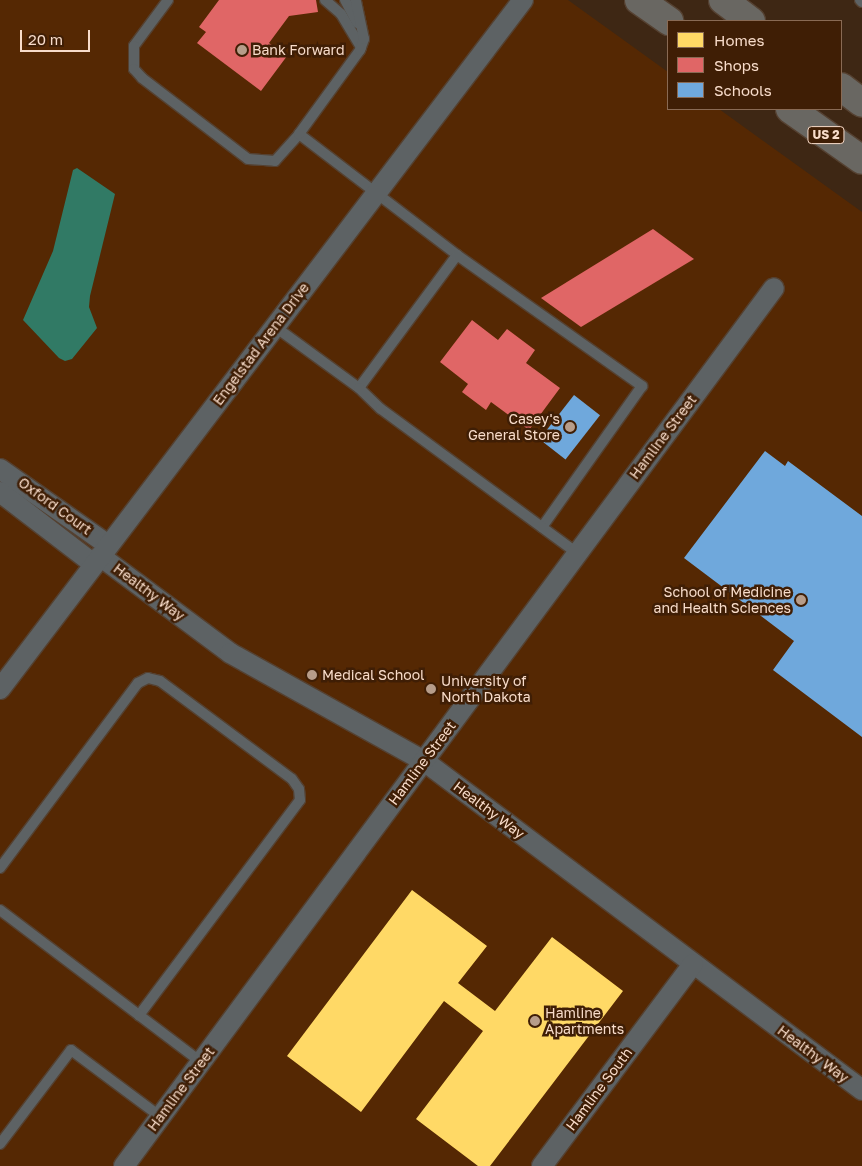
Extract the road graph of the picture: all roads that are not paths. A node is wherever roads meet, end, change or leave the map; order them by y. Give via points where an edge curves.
1 (168, 0) edge
2 (325, 0) edge
3 (345, 0) edge
4 (356, 0) edge
5 (522, 0) edge
6 (640, 0) edge
7 (723, 0) edge
8 (668, 20) edge
9 (750, 20) edge
10 (361, 47) junction
11 (842, 88) edge
12 (862, 103) edge
13 (791, 110) edge
14 (299, 134) junction
15 (862, 160) edge
16 (374, 194) junction
17 (457, 255) junction
18 (774, 288) dead end
19 (274, 326) junction
20 (359, 388) junction
21 (0, 469) edge
22 (0, 492) edge
23 (542, 527) junction
24 (577, 553) junction
25 (101, 555) junction
26 (0, 689) edge
27 (424, 761) junction
28 (0, 868) edge
29 (0, 910) edge
30 (693, 964) junction
31 (139, 1014) junction
32 (201, 1062) junction
33 (862, 1090) edge
34 (160, 1117) junction
35 (0, 1144) edge
36 (124, 1166) edge
37 (542, 1166) edge

1 - 14 lane via 134,46 134,69 142,78 248,159 275,161
2 - 10 lane via 341,14
3 - 10 lane via 354,13
4 - 10 lane via 363,25
5 - 16 street, Engelstad Arena Drive
6 - 8 highway
7 - 9 highway
10 - 14 lane
11 - 12 highway
13 - 15 highway, US 2
14 - 16 lane
16 - 17 lane
16 - 19 street, Engelstad Arena Drive
17 - 20 lane
17 - 23 lane via 642,386
18 - 24 street, Hamline Street
19 - 20 lane
19 - 25 street, Engelstad Arena Drive
20 - 23 lane via 381,409
21 - 25 street, Oxford Court
22 - 25 street
23 - 24 lane
24 - 27 street, Hamline Street
25 - 26 street, Engelstad Arena Drive
25 - 27 street, Healthy Way via 230,653
27 - 30 street, Healthy Way
27 - 32 street, Hamline Street
28 - 31 lane via 138,683 148,678 160,680 292,779 299,789 300,800
29 - 31 lane
30 - 33 street, Healthy Way
30 - 37 street, Hamline South
31 - 32 lane
32 - 34 street, Hamline Street
34 - 35 lane via 71,1050
34 - 36 street, Hamline Street

